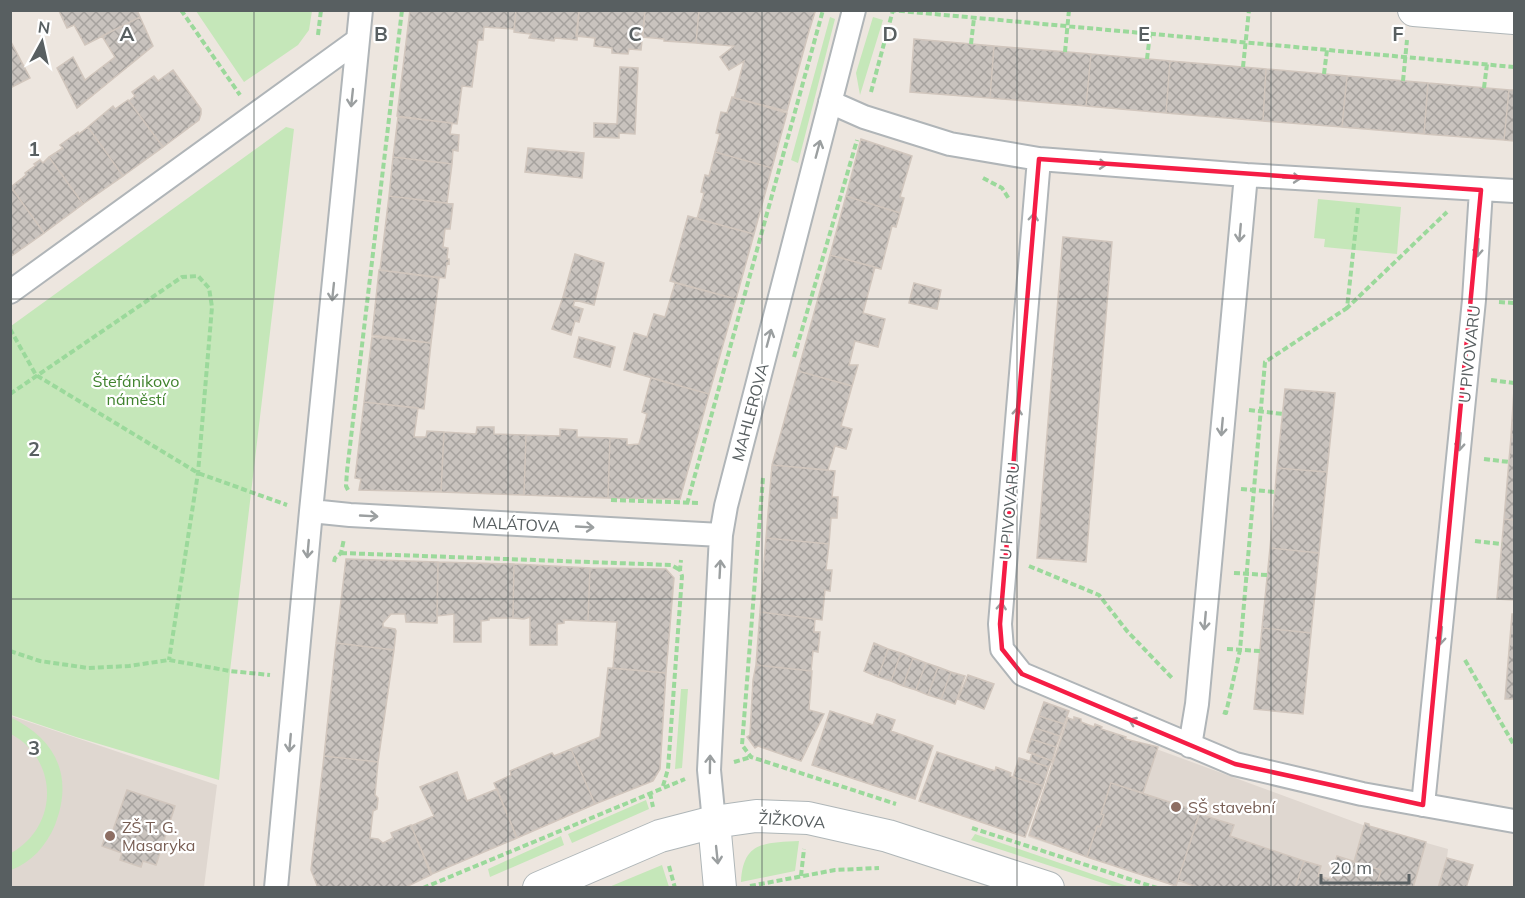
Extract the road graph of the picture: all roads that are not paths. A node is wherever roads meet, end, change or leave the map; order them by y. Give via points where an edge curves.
1 (361, 10) edge
2 (854, 10) edge
3 (1515, 18) edge
4 (1411, 22) edge
5 (358, 40) junction
6 (830, 102) junction
7 (1040, 159) junction
8 (1245, 175) junction
9 (1476, 189) junction
10 (1515, 191) edge
11 (10, 292) edge
12 (311, 511) junction
13 (721, 536) junction
14 (1190, 746) junction
15 (1423, 805) junction
16 (1515, 821) edge
17 (714, 822) junction
18 (276, 888) edge
19 (539, 888) edge
20 (720, 888) edge
21 (1048, 888) edge

1 - 5 street
2 - 6 street, MAHLEROVA
3 - 4 main road
5 - 11 street
5 -> 12 street
6 - 7 street via 950,144
13 -> 6 street, MAHLEROVA
7 -> 8 street
14 -> 7 street, U PIVOVARU via 1022,674 1002,650 1000,624
8 -> 9 street
8 -> 14 street
9 - 10 street
9 -> 15 street, U PIVOVARU via 1472,322
12 -> 13 street, MALÁTOVA
12 -> 18 street
17 -> 13 street, MAHLEROVA via 709,770
14 - 15 street, U PIVOVARU via 1235,764
15 - 16 street, U PIVOVARU
17 - 19 main road, ŽIŽKOVA via 660,836
17 -> 20 main road
17 - 21 main road, ŽIŽKOVA via 756,816 826,821 888,836

